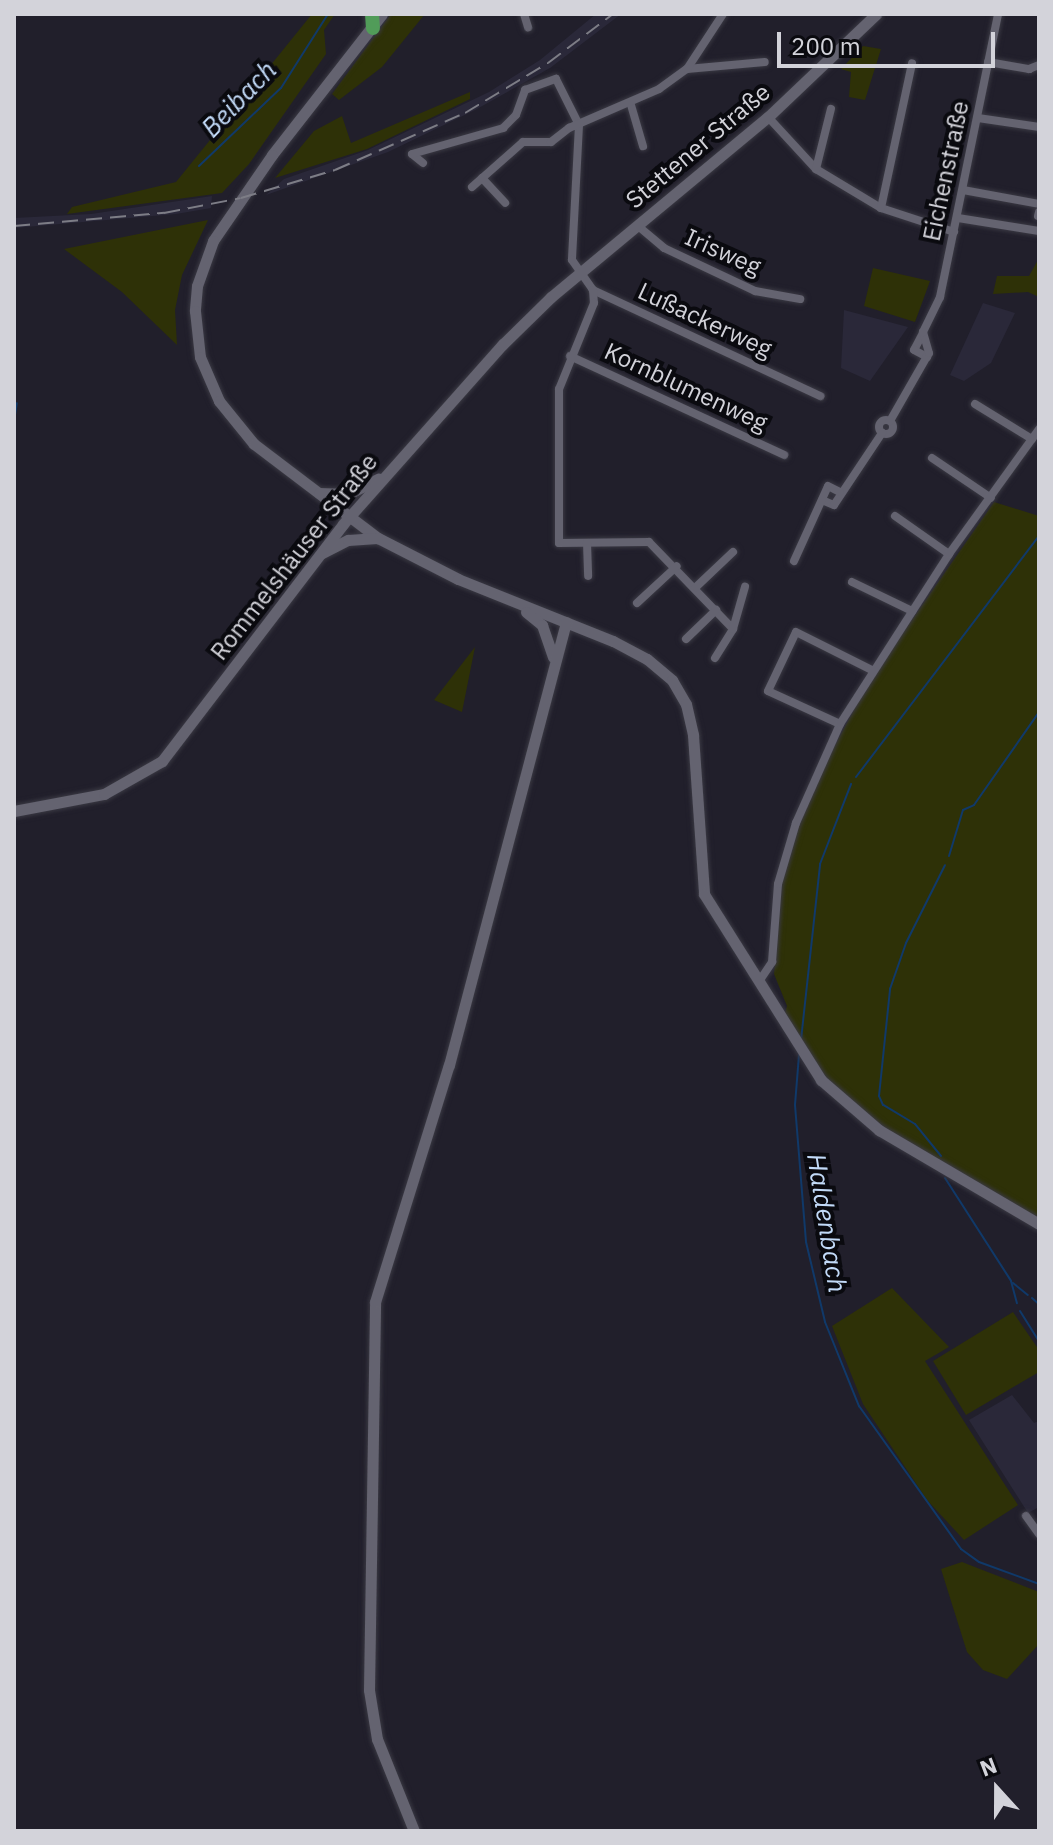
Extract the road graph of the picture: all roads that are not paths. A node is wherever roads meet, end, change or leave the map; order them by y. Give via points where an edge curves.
1 (382, 14) edge
2 (524, 14) edge
3 (723, 14) edge
4 (876, 14) edge
5 (998, 14) edge
6 (372, 21) edge
7 (528, 27) dead end
8 (765, 62) dead end
9 (988, 62) junction
10 (912, 63) dead end
11 (1039, 65) edge
12 (687, 69) junction
13 (1029, 69) junction
14 (1039, 74) edge
15 (631, 105) junction
16 (831, 109) dead end
17 (768, 117) junction
18 (978, 118) junction
19 (579, 125) junction
20 (1039, 127) edge
21 (643, 146) dead end
22 (423, 163) dead end
23 (816, 169) junction
24 (482, 178) junction
25 (472, 187) dead end
26 (963, 190) junction
27 (505, 203) dead end
28 (1039, 204) edge
29 (881, 208) junction
30 (958, 218) junction
31 (638, 226) junction
32 (1039, 231) edge
33 (954, 232) junction
34 (579, 273) junction
35 (593, 290) junction
36 (800, 299) dead end
37 (923, 332) junction
38 (570, 356) junction
39 (927, 357) junction
40 (820, 396) dead end
41 (975, 404) dead end
42 (1039, 429) edge
43 (1032, 439) junction
44 (784, 455) dead end
45 (932, 458) dead end
46 (387, 474) junction
47 (318, 493) junction
48 (991, 498) junction
49 (895, 516) dead end
50 (349, 517) junction
51 (378, 538) junction
52 (587, 543) junction
53 (733, 552) dead end
54 (320, 554) junction
55 (949, 554) junction
56 (794, 561) dead end
57 (677, 566) junction
58 (588, 576) dead end
59 (852, 582) dead end
60 (696, 587) junction
61 (745, 587) dead end
62 (637, 603) dead end
63 (519, 606) junction
64 (716, 610) junction
65 (912, 611) junction
66 (566, 622) junction
67 (733, 629) junction
68 (686, 639) dead end
69 (715, 658) dead end
70 (554, 661) junction
71 (872, 670) junction
72 (840, 724) junction
73 (14, 811) edge
74 (760, 980) junction
75 (1039, 1224) edge
76 (1026, 1516) dead end
77 (1039, 1534) edge
78 (414, 1831) edge

1 - 6 main road
2 - 7 street
3 - 12 street
4 - 17 main road, Stettener Straße
5 - 9 street, Eichenstraße
6 - 47 main road via 228,216 197,286 200,357 219,401 254,444
8 - 12 street
9 - 13 street
9 - 18 street, Eichenstraße
10 - 29 street
11 - 13 street
12 - 15 street
13 - 14 street
15 - 19 street
15 - 21 street
16 - 23 street
17 - 23 street
17 - 31 main road, Stettener Straße
18 - 20 street
18 - 26 street, Eichenstraße
19 - 22 street via 556,79 525,90 516,115 503,128 412,154
19 - 24 street via 551,142 523,142
19 - 34 street via 572,260
23 - 29 street
24 - 25 street
24 - 27 street
26 - 28 street
26 - 30 street, Eichenstraße
29 - 33 street
30 - 32 street
30 - 33 street, Eichenstraße
31 - 34 main road, Stettener Straße
31 - 36 street, Irisweg via 664,248 755,291
33 - 37 street, Eichenstraße via 940,297
34 - 35 street, Lußackerweg
34 - 46 main road, Rommelshäuser Straße via 503,344
35 - 38 street via 594,303
35 - 40 street, Lußackerweg
37 - 39 street
37 - 39 street via 914,350
38 - 44 street, Kornblumenweg
38 - 52 street via 558,400 559,543
39 - 56 street via 890,421 892,431 882,433 834,505 822,500
41 - 43 street
42 - 43 street
43 - 48 street
45 - 48 street
46 - 47 main road via 348,494
46 - 50 main road, Rommelshäuser Straße
47 - 50 main road
48 - 55 street
49 - 55 street
50 - 51 main road
50 - 54 main road, Rommelshäuser Straße
51 - 54 main road via 348,540
51 - 63 main road
52 - 57 street via 649,542
52 - 58 street
53 - 60 street
54 - 73 main road, Rommelshäuser Straße via 162,761 104,794
55 - 65 street
57 - 60 street
57 - 62 street
59 - 65 street
60 - 64 street
61 - 67 street
63 - 66 main road
63 - 70 main road via 542,625
64 - 67 street
64 - 68 street
65 - 71 street
66 - 70 main road
66 - 74 main road via 647,659 681,693 693,735 704,894
67 - 69 street
70 - 78 main road via 449,1065 385,1256 375,1302 369,1690 377,1739
71 - 72 street
71 - 72 street via 796,632 768,691
72 - 74 street via 796,823 778,884 772,962
74 - 75 main road via 821,1080 853,1110
76 - 77 street

